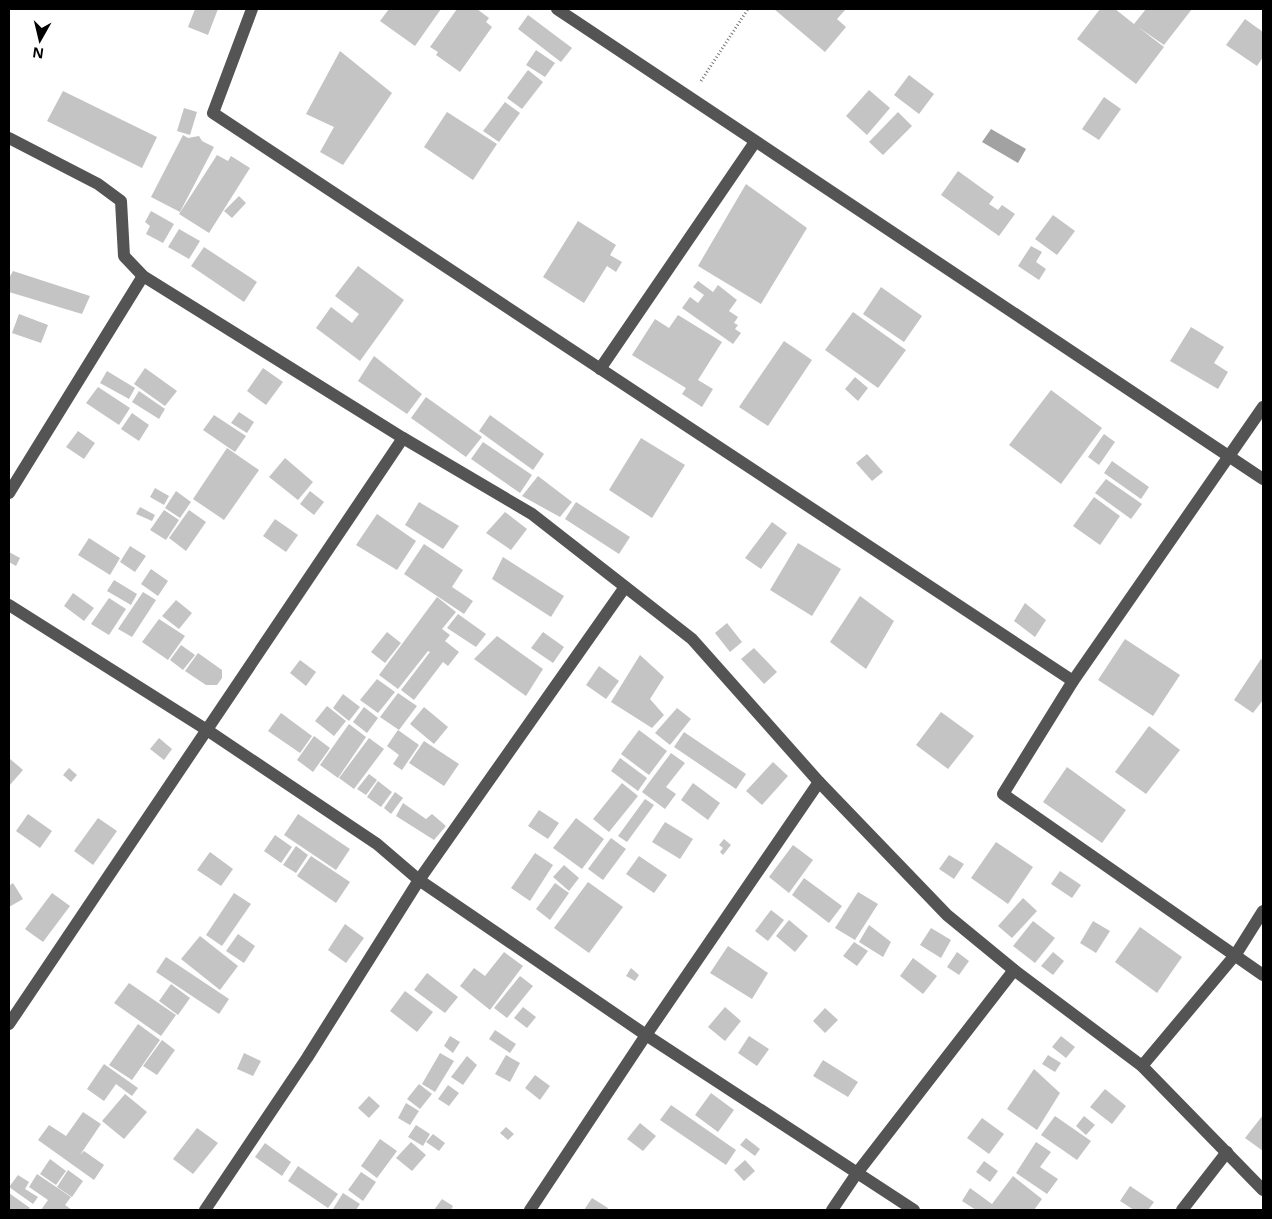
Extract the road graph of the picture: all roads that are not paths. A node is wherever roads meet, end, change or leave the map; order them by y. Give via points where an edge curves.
1 (252, 9) edge
2 (557, 9) edge
3 (9, 138) edge
4 (756, 142) junction
5 (143, 276) junction
6 (600, 369) junction
7 (1263, 406) edge
8 (403, 438) junction
9 (1229, 457) junction
10 (1263, 479) edge
11 (9, 492) edge
12 (625, 587) junction
13 (9, 605) edge
14 (1073, 680) junction
15 (207, 730) junction
16 (819, 782) junction
17 (419, 880) junction
18 (1263, 912) edge
19 (1236, 954) junction
20 (1014, 970) junction
21 (1263, 975) edge
22 (9, 1024) edge
23 (646, 1035) junction
24 (1142, 1066) junction
25 (1228, 1152) junction
26 (856, 1173) junction
27 (1263, 1190) edge
28 (205, 1210) edge
29 (530, 1210) edge
30 (832, 1210) edge
31 (914, 1210) edge
32 (1182, 1210) edge

1 - 6 street via 213,113
2 - 4 street
3 - 5 street via 98,184 121,201 124,256
4 - 6 street
4 - 9 street
5 - 8 street
5 - 11 street
6 - 14 street
7 - 9 street
8 - 12 street via 532,514
8 - 15 street
9 - 10 street
9 - 14 street
12 - 16 street via 692,639
12 - 17 street
13 - 15 street
14 - 19 street via 1003,794
15 - 17 street via 377,844
15 - 22 street
16 - 20 street via 947,915
16 - 23 street
17 - 23 street
17 - 28 street via 307,1058
18 - 19 street
19 - 21 street
19 - 24 street
20 - 24 street
20 - 26 street
23 - 26 street
23 - 29 street
24 - 25 street
25 - 27 street
25 - 32 street
26 - 30 street
26 - 31 street

